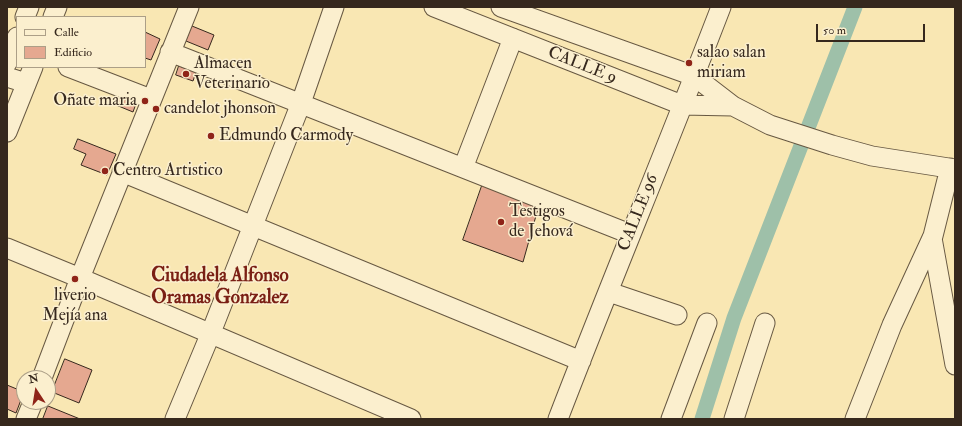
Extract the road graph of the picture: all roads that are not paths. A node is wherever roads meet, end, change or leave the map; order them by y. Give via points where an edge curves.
1 (189, 7) edge
2 (334, 7) edge
3 (434, 7) edge
4 (502, 7) edge
5 (721, 7) edge
6 (520, 10) edge
7 (512, 38) junction
8 (16, 40) edge
9 (170, 52) junction
10 (7, 63) edge
11 (71, 68) edge
12 (30, 75) edge
13 (694, 76) junction
14 (7, 77) edge
15 (151, 99) junction
16 (302, 103) junction
17 (682, 105) junction
18 (733, 106) junction
19 (7, 132) edge
20 (463, 168) junction
21 (953, 168) edge
22 (122, 172) junction
23 (254, 226) junction
24 (630, 234) junction
25 (932, 238) junction
26 (7, 248) edge
27 (80, 278) junction
28 (609, 292) junction
29 (677, 315) dead end
30 (707, 323) dead end
31 (765, 323) dead end
32 (210, 335) junction
33 (581, 361) junction
34 (955, 365) edge
35 (45, 370) edge
36 (175, 419) edge
37 (409, 419) edge
38 (558, 419) edge
39 (671, 419) edge
40 (734, 419) edge
41 (855, 419) edge

1 - 9 street
2 - 16 street
3 - 7 street, CALLE 9
4 - 6 street, CALLE 9
5 - 13 street, CALLE 96
6 - 13 street, CALLE 9
7 - 17 street, CALLE 9
7 - 20 street
8 - 10 street
9 - 15 street
9 - 16 street
11 - 15 street
12 - 14 street
12 - 19 street
13 - 17 street, CALLE 96
13 - 18 street, CALLE 9
15 - 22 street
16 - 20 street
16 - 23 street
17 - 18 street, CALLE 9
17 - 24 street, CALLE 96
18 - 21 street, CALLE 9 via 770,125 832,145 872,156
20 - 24 street
21 - 25 street
22 - 23 street
22 - 27 street
23 - 32 street
23 - 33 street
24 - 28 street, CALLE 96
25 - 34 street
25 - 41 street via 892,325
26 - 27 street
27 - 32 street
27 - 35 street
28 - 29 street
28 - 33 street, CALLE 96
30 - 39 street
31 - 40 street
32 - 36 street
32 - 37 street
33 - 38 street, CALLE 96

